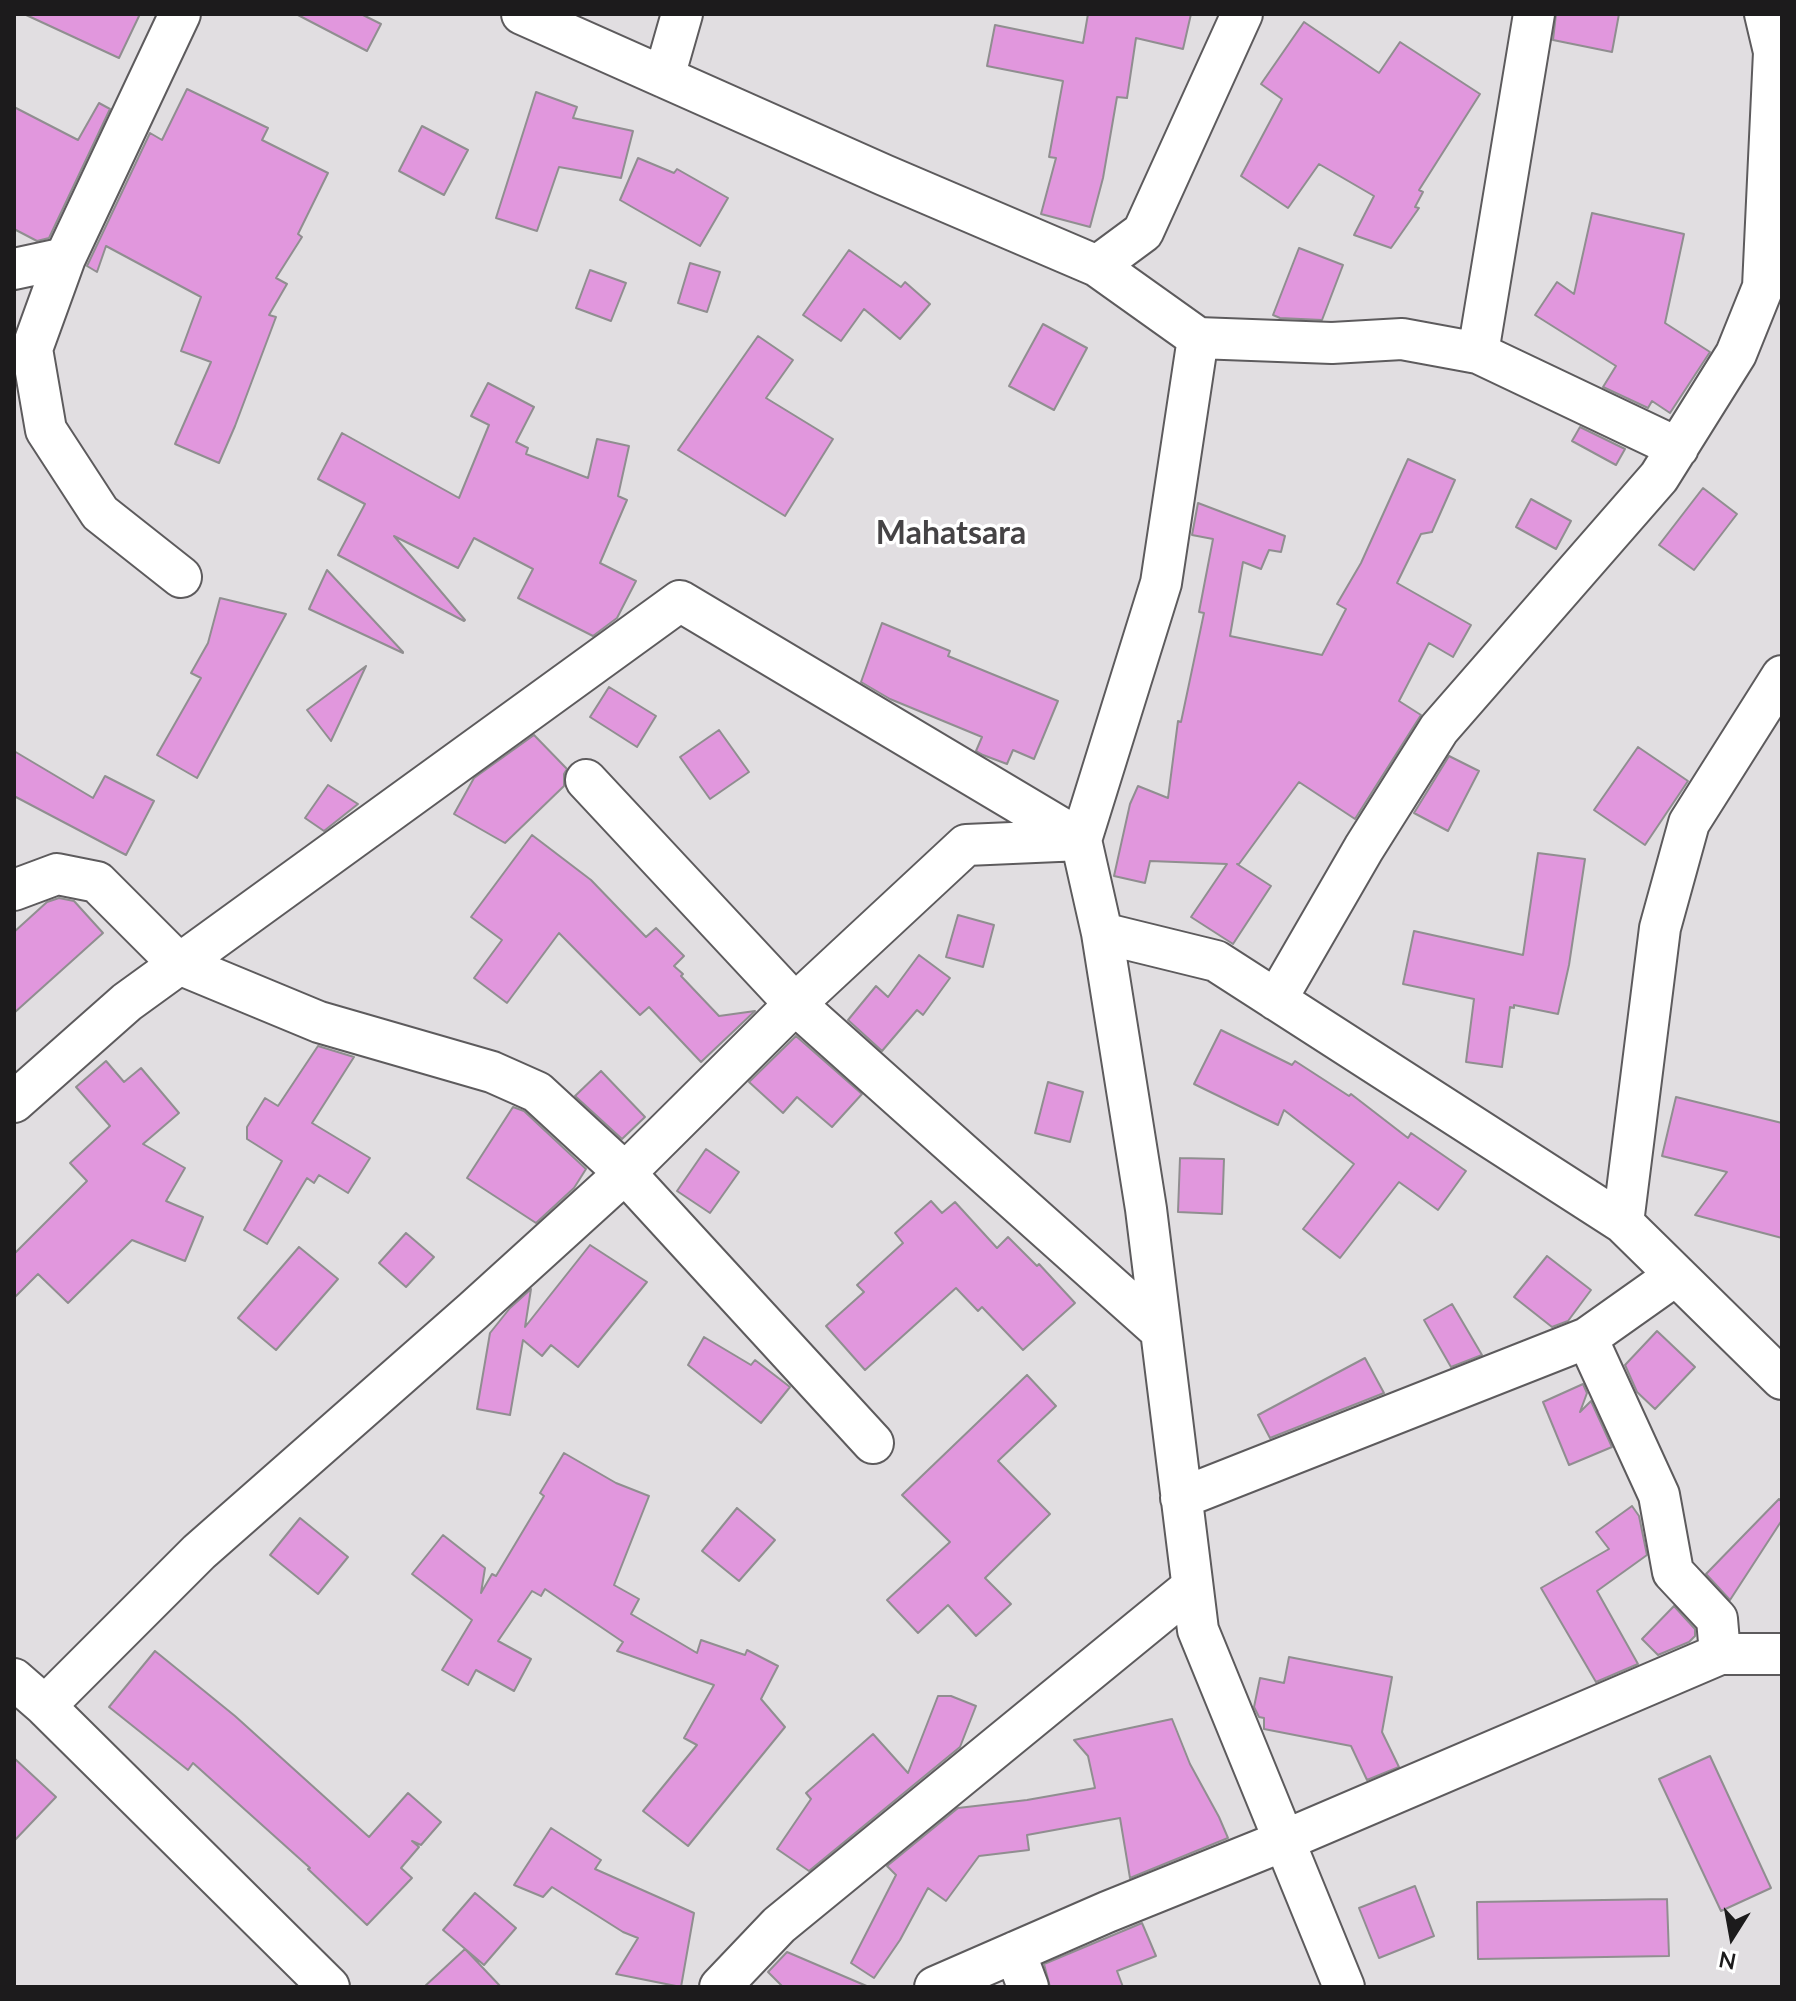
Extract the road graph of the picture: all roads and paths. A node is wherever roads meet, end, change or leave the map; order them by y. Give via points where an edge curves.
1 (180, 14) edge
2 (522, 14) edge
3 (682, 14) edge
4 (1242, 14) edge
5 (1534, 14) edge
6 (1774, 31) edge
7 (664, 77) junction
8 (65, 258) junction
9 (1097, 266) junction
10 (14, 269) edge
11 (1198, 338) junction
12 (1478, 353) junction
13 (1678, 448) junction
14 (181, 577) dead end
15 (1782, 676) edge
16 (586, 780) dead end
17 (1081, 840) junction
18 (14, 890) edge
19 (1102, 933) junction
20 (179, 964) junction
21 (1276, 1000) junction
22 (795, 1004) junction
23 (14, 1102) edge
24 (625, 1173) junction
25 (1623, 1223) junction
26 (1676, 1275) junction
27 (1161, 1331) junction
28 (1587, 1338) junction
29 (1782, 1379) edge
30 (873, 1443) dead end
31 (1181, 1498) junction
32 (1192, 1587) junction
33 (1720, 1654) junction
34 (1782, 1654) edge
35 (14, 1679) edge
36 (45, 1706) junction
37 (1283, 1841) junction
38 (1022, 1970) edge
39 (329, 1987) edge
40 (720, 1987) edge
41 (935, 1987) edge
42 (1344, 1987) edge

1 - 8 street
2 - 7 street
3 - 7 street
4 - 9 street via 1143,232
5 - 12 street
6 - 13 street via 1763,287 1736,354
7 - 9 street
8 - 10 street
8 - 14 street via 32,349 46,430 100,513
9 - 11 street
11 - 12 street via 1332,343 1402,339
11 - 17 street via 1161,583
12 - 13 street
13 - 21 street via 1659,477 1439,729
15 - 25 street via 1689,823 1660,928
16 - 22 street
17 - 19 street
17 - 20 street via 680,601
17 - 22 street via 966,845
18 - 20 street via 57,874 97,882
19 - 21 street via 1216,961
19 - 27 street
20 - 23 street via 127,1002
20 - 24 street via 319,1022 492,1072 537,1092
21 - 25 street
22 - 24 street
22 - 27 street
24 - 30 street
24 - 36 street via 199,1552
25 - 26 street
26 - 28 street
26 - 29 street
27 - 31 street
28 - 31 street
28 - 33 street via 1659,1495 1673,1572 1717,1619
31 - 32 street
32 - 37 street via 1198,1630
32 - 40 street via 779,1925
33 - 34 street
33 - 37 street
35 - 36 street
36 - 39 street
37 - 38 street via 1107,1912
37 - 42 street
38 - 41 street

